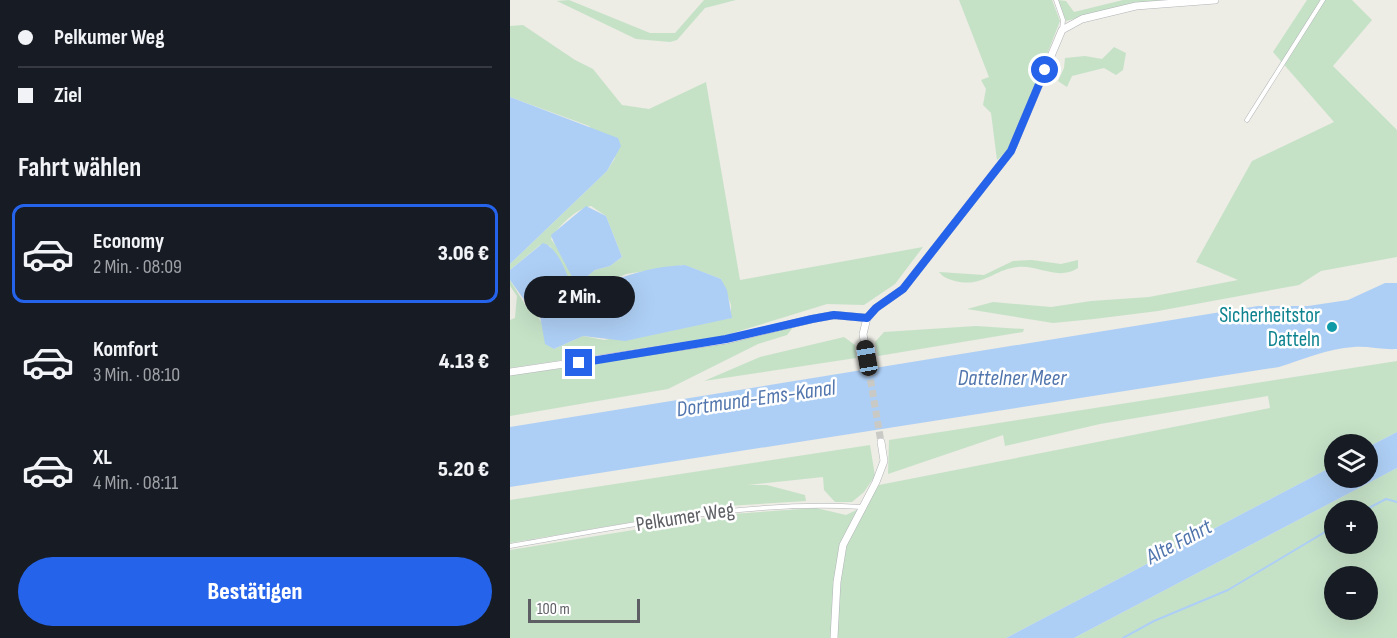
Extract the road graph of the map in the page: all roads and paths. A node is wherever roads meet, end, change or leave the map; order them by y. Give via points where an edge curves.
1 (1056, 0) edge
2 (1215, 0) edge
3 (1323, 0) edge
4 (1062, 30) junction
5 (1247, 120) dead end
6 (867, 318) junction
7 (867, 358) tunnel mouth
8 (510, 372) edge
9 (881, 442) tunnel mouth
10 (861, 507) junction
11 (510, 546) edge
12 (834, 638) edge

1 - 4 lane
2 - 4 street via 1136,6 1082,19
3 - 5 lane
4 - 6 street via 1011,151 903,289
6 - 7 street via 863,334
6 - 8 street via 834,315 726,339
9 - 10 street via 884,461
10 - 11 lane, Pelkumer Weg via 799,504 731,509
10 - 12 street via 843,545

